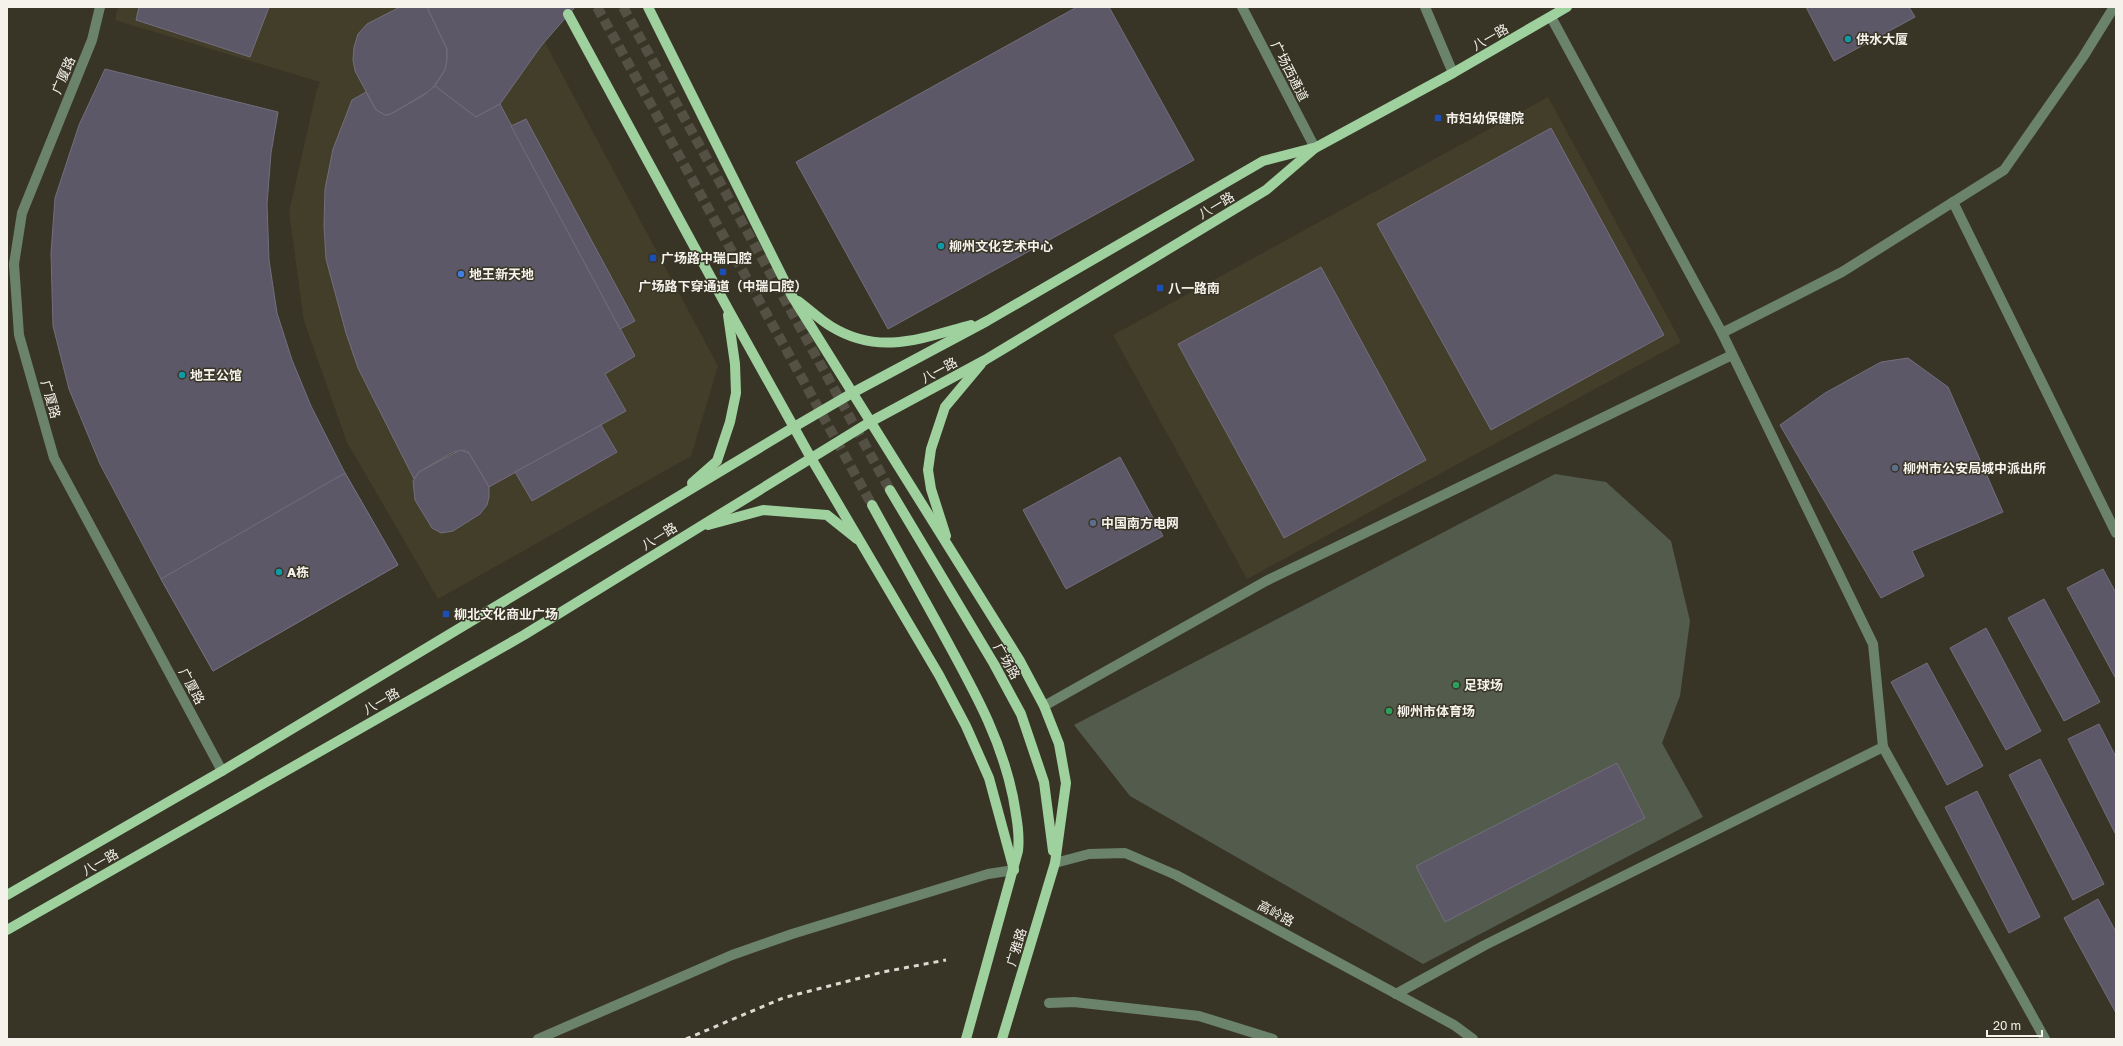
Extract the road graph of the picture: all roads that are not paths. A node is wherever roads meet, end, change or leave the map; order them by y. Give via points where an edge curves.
1 (100, 7) edge
2 (648, 7) edge
3 (1242, 7) edge
4 (1425, 7) edge
5 (1567, 7) edge
6 (2114, 7) edge
7 (568, 14) dead end
8 (1551, 17) junction
9 (1453, 73) junction
10 (1315, 148) junction
11 (1954, 202) junction
12 (792, 296) junction
13 (728, 310) junction
14 (987, 321) junction
15 (1722, 333) junction
16 (1732, 355) junction
17 (985, 360) junction
18 (854, 392) junction
19 (870, 422) junction
20 (794, 427) junction
21 (811, 458) junction
22 (890, 490) tunnel mouth
23 (673, 500) junction
24 (872, 505) tunnel mouth
25 (696, 528) junction
26 (2116, 533) edge
27 (862, 543) junction
28 (951, 551) junction
29 (1044, 706) junction
30 (1883, 747) junction
31 (222, 771) junction
32 (1055, 863) junction
33 (1014, 870) junction
34 (7, 895) edge
35 (7, 930) edge
36 (1396, 994) junction
37 (1049, 1003) dead end
38 (538, 1039) edge
39 (966, 1039) edge
40 (1002, 1039) edge
41 (1273, 1039) edge
42 (1473, 1039) edge
43 (2045, 1039) edge

1 - 31 street, 广厦路 via 92,40 22,213 14,264 19,335 54,458
2 - 12 main road
3 - 10 street, 广场西通道
4 - 9 street
5 - 8 main road, 八一路
6 - 11 street via 2083,57 2004,170
7 - 13 main road
8 - 9 main road, 八一路
8 - 15 street
9 - 10 main road, 八一路
10 - 14 main road, 八一路 via 1263,161
10 - 17 main road, 八一路 via 1266,190
11 - 15 street via 1842,272
11 - 26 street
12 - 14 main road via 832,327 871,343 886,344 913,340
12 - 18 main road
13 - 20 main road
13 - 23 main road via 736,393 730,422 717,461
14 - 18 main road, 八一路
15 - 16 street
16 - 29 street via 1266,581
16 - 30 street via 1873,644
17 - 19 main road, 八一路
17 - 28 main road via 945,407 931,450 928,470 931,488
18 - 19 main road
18 - 20 main road, 八一路
19 - 21 main road, 八一路
19 - 28 main road
20 - 21 main road
20 - 23 main road, 八一路
21 - 25 main road, 八一路
21 - 27 main road
22 - 32 main road, 广场路 via 1021,714 1044,782
23 - 31 main road, 八一路
24 - 33 main road via 975,692 997,739 1007,770 1019,836
25 - 27 main road via 763,510 827,515
25 - 35 main road, 八一路 via 517,639
27 - 33 main road via 966,726 989,778
28 - 29 main road, 广雅路 via 993,615
29 - 32 main road, 广雅路 via 1059,744 1066,783
30 - 36 street via 1485,945
30 - 43 street
31 - 34 main road, 八一路
32 - 36 street, 高岭路 via 1089,854 1125,853 1182,878
32 - 40 main road, 广雅路
33 - 38 street via 988,874 732,955
33 - 39 main road, 广雅路
36 - 42 street, 高岭路
37 - 41 street via 1074,1002 1199,1016

